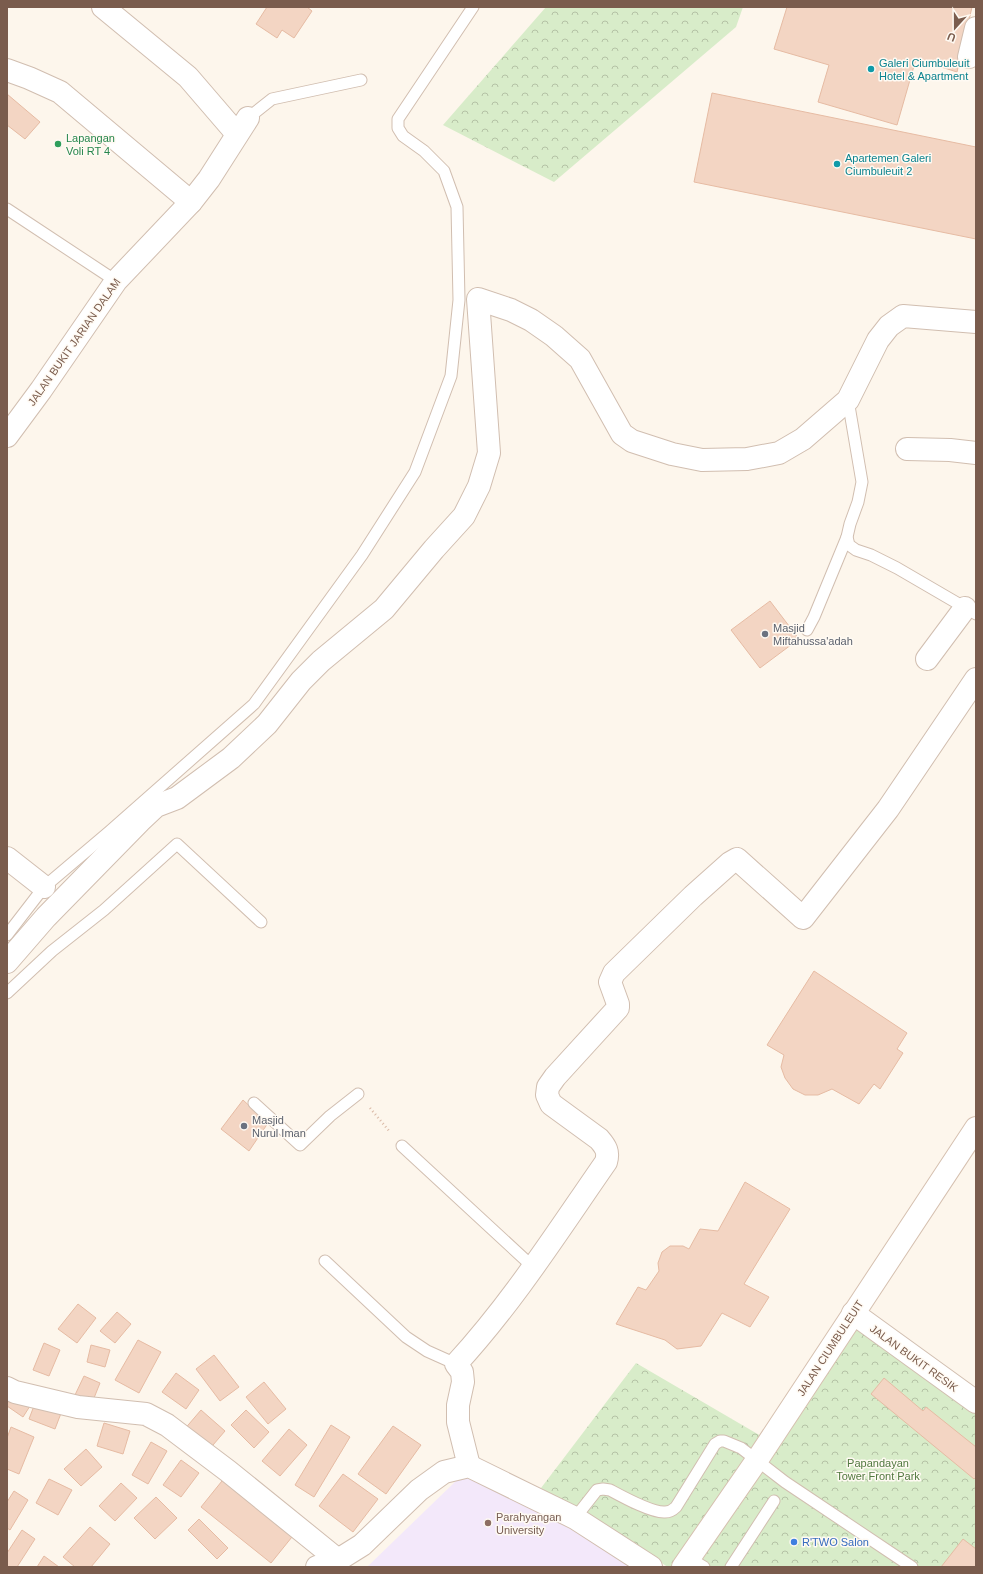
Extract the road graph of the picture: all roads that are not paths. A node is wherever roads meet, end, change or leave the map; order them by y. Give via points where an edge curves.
1 (103, 7) edge
2 (473, 7) edge
3 (976, 28) edge
4 (969, 57) dead end
5 (7, 70) edge
6 (361, 80) dead end
7 (242, 126) junction
8 (190, 202) junction
9 (7, 209) edge
10 (116, 281) junction
11 (976, 322) edge
12 (848, 400) junction
13 (7, 436) edge
14 (907, 449) dead end
15 (976, 453) edge
16 (847, 537) junction
17 (971, 611) edge
18 (807, 630) dead end
19 (927, 659) dead end
20 (976, 679) edge
21 (7, 858) edge
22 (44, 887) junction
23 (261, 922) dead end
24 (7, 935) edge
25 (7, 962) edge
26 (7, 993) edge
27 (358, 1094) road end
28 (254, 1103) dead end
29 (976, 1128) edge
30 (402, 1146) road end
31 (325, 1262) dead end
32 (533, 1267) junction
33 (853, 1313) junction
34 (456, 1364) junction
35 (7, 1388) edge
36 (976, 1402) edge
37 (757, 1460) junction
38 (469, 1466) junction
39 (774, 1501) dead end
40 (575, 1518) junction
41 (338, 1560) junction
42 (692, 1564) edge
43 (317, 1567) edge
44 (651, 1567) edge
45 (731, 1567) edge
46 (912, 1567) edge

1 - 7 street via 188,77
2 - 22 lane via 398,119 398,128 403,136 424,150 444,171 458,206 459,300 451,376 415,472 362,554 254,704
3 - 4 street
5 - 8 street via 60,92
6 - 7 lane via 272,99
7 - 8 street, JALAN BUKIT JARIAN DALAM via 209,179
8 - 10 street, JALAN BUKIT JARIAN DALAM
9 - 10 lane
10 - 13 street, JALAN BUKIT JARIAN DALAM
11 - 12 street via 903,316 889,326 878,340
12 - 16 lane via 862,482
12 - 25 street via 803,440 779,453 747,460 702,460 672,454 632,441 622,434 580,359 554,336 511,310 478,299 489,453 479,486 464,516 384,609 320,661 267,724 231,758 177,798 156,806 46,916
14 - 15 street
16 - 17 lane via 849,545 856,550 897,568
16 - 18 lane
17 - 19 street
20 - 32 street via 888,809 803,918 737,859 693,896 614,973 610,982 618,1008 555,1077 548,1087 547,1095 552,1104 599,1139 608,1153 606,1162
21 - 22 street
22 - 24 lane
23 - 26 lane via 176,844
27 - 28 lane via 300,1145
29 - 33 street, JALAN CIUMBULEUIT
30 - 32 lane
31 - 34 lane via 406,1337 427,1351
32 - 34 street via 483,1335
33 - 36 street, JALAN BUKIT RESIK
33 - 37 street, JALAN CIUMBULEUIT
34 - 38 street via 462,1372 463,1382 458,1405 458,1422
35 - 41 street via 78,1407 146,1414 167,1425 228,1471
37 - 40 lane via 741,1448 720,1441 715,1444 676,1507 670,1511 657,1512 603,1489 597,1490
37 - 42 street, JALAN CIUMBULEUIT
37 - 46 lane
38 - 40 street
38 - 41 street via 444,1472 419,1490 362,1545
39 - 45 lane
40 - 44 street
41 - 43 street

